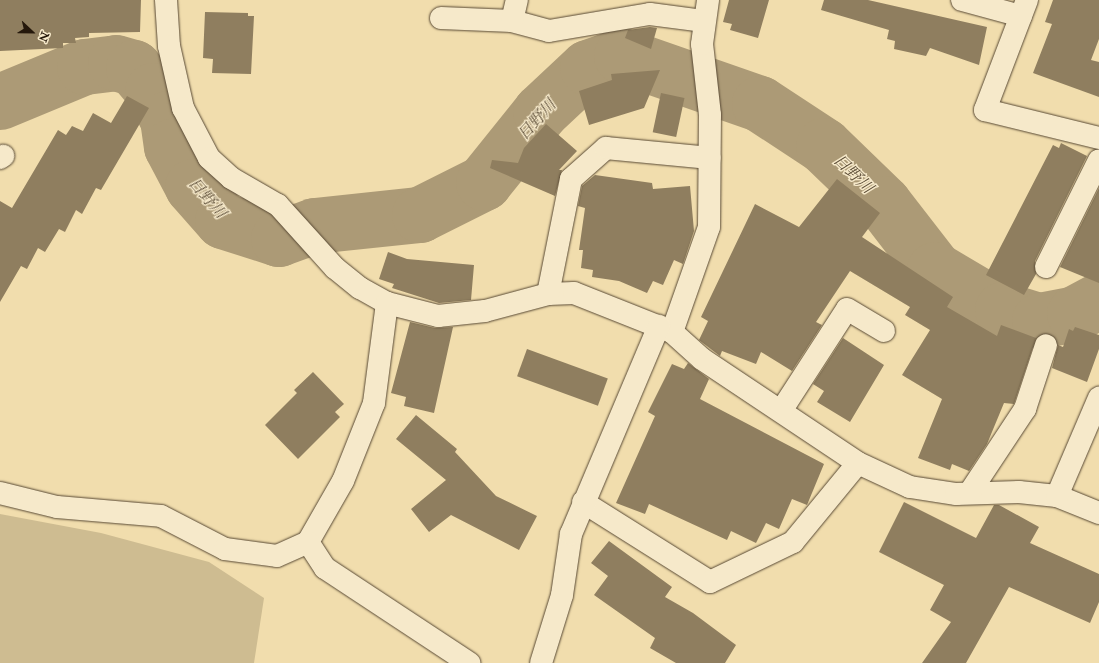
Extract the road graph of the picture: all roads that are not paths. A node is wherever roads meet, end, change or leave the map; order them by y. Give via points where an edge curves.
1 (166, 0) edge
2 (517, 0) edge
3 (708, 0) edge
4 (962, 0) edge
5 (1024, 8) edge
6 (441, 18) dead end
7 (512, 21) junction
8 (703, 21) junction
9 (1099, 138) edge
10 (710, 158) junction
11 (1099, 160) edge
12 (1046, 267) dead end
13 (548, 294) junction
14 (387, 304) junction
15 (666, 329) junction
16 (884, 331) dead end
17 (1046, 345) dead end
18 (1099, 398) edge
19 (781, 411) junction
20 (858, 463) junction
21 (970, 492) junction
22 (0, 493) edge
23 (1057, 496) junction
24 (583, 502) junction
25 (1099, 513) edge
26 (308, 542) junction
27 (469, 663) edge
28 (541, 663) edge

1 - 14 street via 169,46 183,108 209,158 231,178 278,205 335,268 360,288
2 - 7 street
3 - 8 street
4 - 5 street
5 - 9 street via 985,110
6 - 7 street
7 - 8 street via 549,31 650,14
8 - 10 street via 703,70 710,115
10 - 13 street via 606,148 571,179
10 - 15 street via 709,227
11 - 12 street
13 - 14 street via 485,312 438,316
13 - 15 street via 574,293
14 - 26 street via 374,403 343,481
15 - 19 street via 702,359
15 - 24 street
16 - 19 street via 846,309
17 - 21 street via 1025,409
18 - 23 street
19 - 20 street
20 - 21 street via 910,487 956,494
20 - 24 street via 793,542 710,582
21 - 23 street via 1019,492
22 - 26 street via 57,507 161,516 224,549 277,556
23 - 25 street
24 - 28 street via 571,534 562,595
26 - 27 street via 325,568

